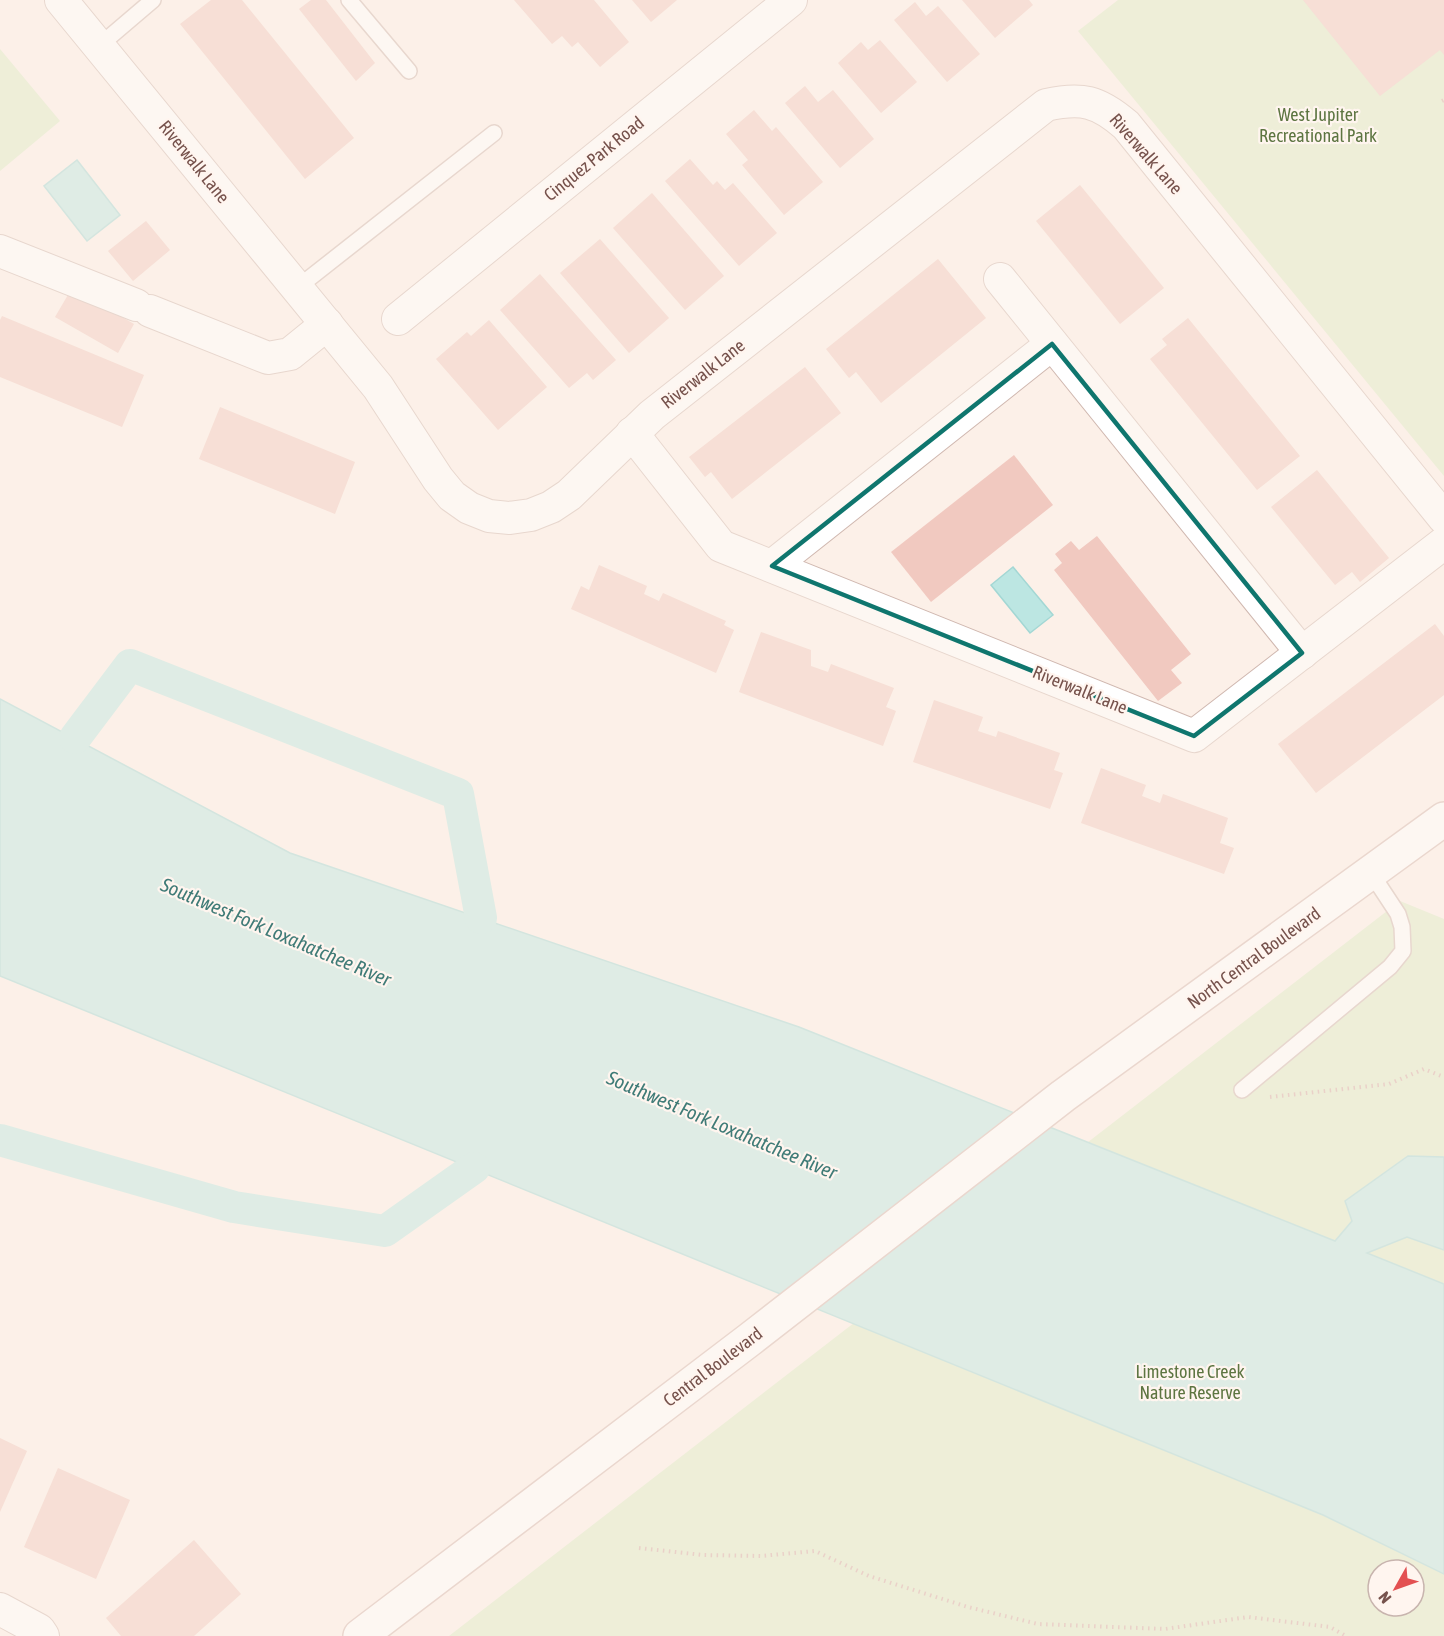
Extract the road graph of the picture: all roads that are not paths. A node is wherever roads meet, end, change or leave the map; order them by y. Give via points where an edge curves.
1 (61, 0) edge
2 (153, 0) edge
3 (349, 0) edge
4 (791, 0) edge
5 (99, 46) junction
6 (409, 71) dead end
7 (494, 133) dead end
8 (0, 251) edge
9 (1000, 279) dead end
10 (297, 288) junction
11 (398, 319) dead end
12 (327, 324) junction
13 (1052, 344) junction
14 (632, 433) junction
15 (1444, 518) edge
16 (1444, 543) edge
17 (772, 566) junction
18 (1302, 652) junction
19 (1444, 819) edge
20 (1371, 873) junction
21 (1242, 1090) road end
22 (1063, 1096) joint
23 (0, 1609) edge
24 (43, 1636) edge
25 (360, 1636) edge

1 - 5 street, Riverwalk Lane
2 - 5 lane
3 - 6 lane
4 - 11 street, Cinquez Park Road
5 - 10 street, Riverwalk Lane
7 - 10 lane
8 - 12 street via 268,358 290,354
9 - 13 street
10 - 12 street, Riverwalk Lane
12 - 14 street, Riverwalk Lane via 378,387 452,496 489,516 531,515 551,507
13 - 17 street
13 - 18 street
14 - 15 street, Riverwalk Lane via 1047,105 1068,100 1089,102 1126,125
14 - 17 street, Riverwalk Lane via 721,546
16 - 18 street, Riverwalk Lane
17 - 18 street, Riverwalk Lane via 1194,736
19 - 20 street, North Central Boulevard
20 - 21 lane via 1398,914 1403,951 1390,967
20 - 22 street, North Central Boulevard
22 - 25 street, Central Boulevard
23 - 24 street

